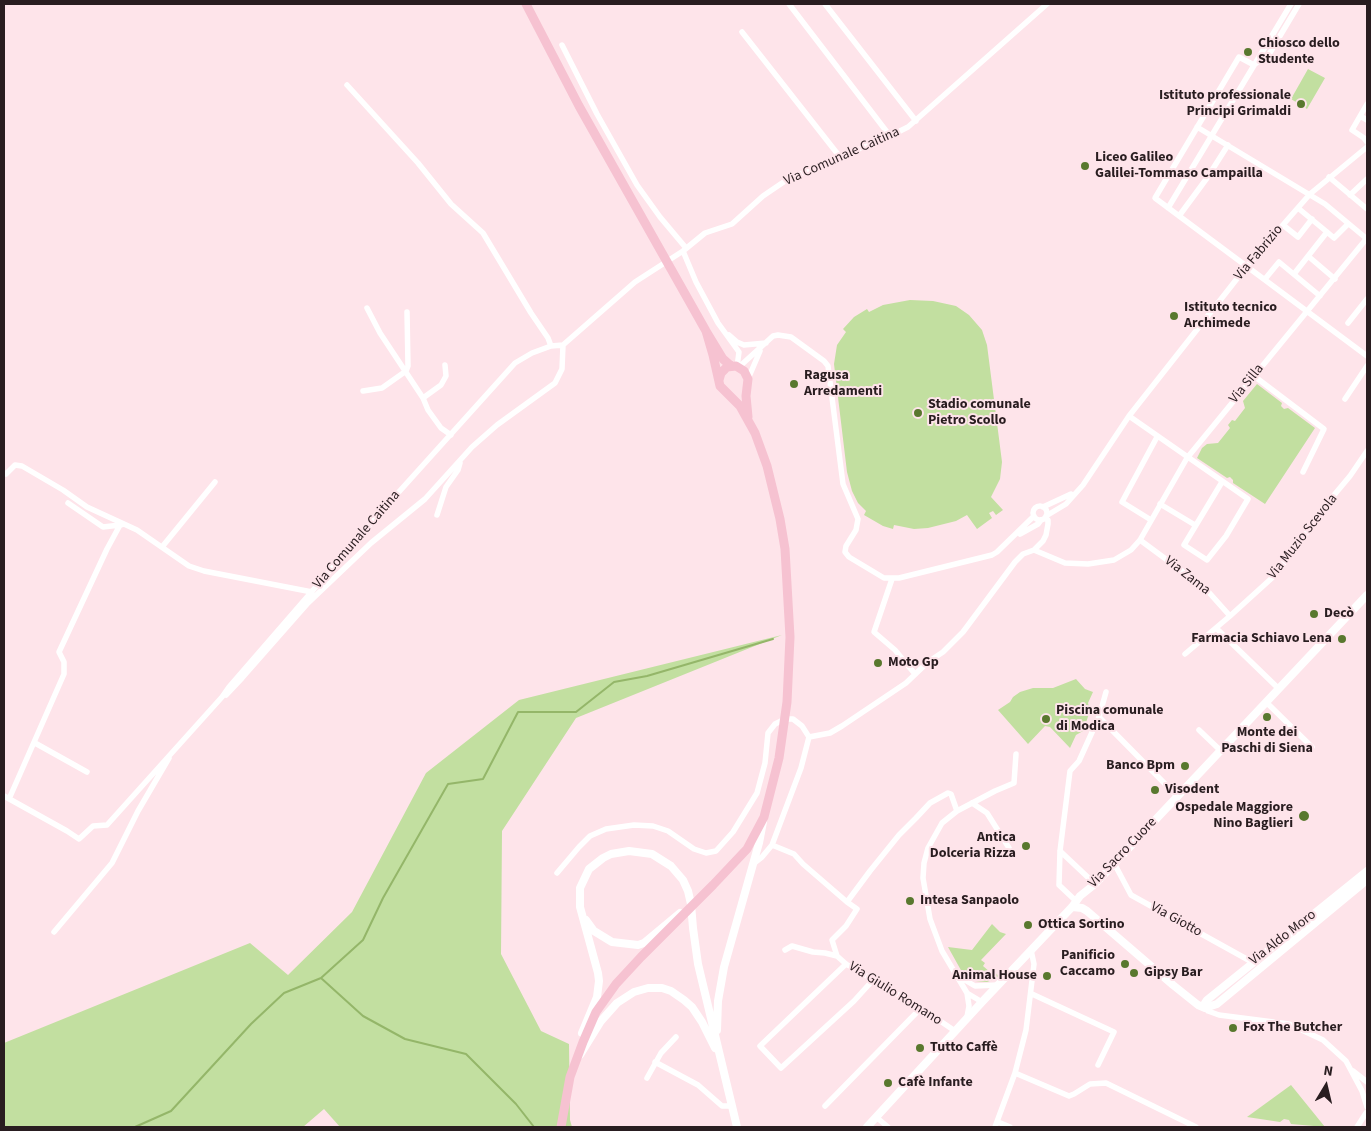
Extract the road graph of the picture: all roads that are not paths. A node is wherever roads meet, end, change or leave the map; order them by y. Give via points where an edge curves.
1 (526, 4) edge
2 (789, 4) edge
3 (825, 4) edge
4 (1047, 4) edge
5 (1291, 4) edge
6 (1299, 4) edge
7 (742, 32) dead end
8 (562, 45) dead end
9 (1254, 65) junction
10 (347, 85) dead end
11 (1367, 104) edge
12 (1360, 116) junction
13 (1367, 120) edge
14 (916, 121) junction
15 (1197, 127) junction
16 (1212, 135) junction
17 (890, 136) junction
18 (1367, 142) edge
19 (1228, 145) junction
20 (1367, 147) edge
21 (840, 157) junction
22 (1329, 177) junction
23 (1367, 179) edge
24 (1310, 194) junction
25 (1350, 195) junction
26 (1168, 208) junction
27 (1298, 208) junction
28 (1367, 209) edge
29 (1179, 216) junction
30 (1312, 219) junction
31 (1348, 224) junction
32 (1283, 225) junction
33 (1328, 232) junction
34 (1367, 239) edge
35 (685, 249) junction
36 (1308, 256) junction
37 (1247, 266) junction
38 (1294, 274) junction
39 (1335, 278) junction
40 (1265, 279) junction
41 (1320, 296) junction
42 (1367, 299) edge
43 (367, 308) dead end
44 (407, 312) dead end
45 (1308, 312) junction
46 (1348, 323) dead end
47 (721, 327) junction
48 (706, 331) junction
49 (563, 345) junction
50 (764, 345) junction
51 (551, 346) junction
52 (1367, 356) edge
53 (445, 366) dead end
54 (1367, 366) edge
55 (736, 367) junction
56 (406, 371) junction
57 (1254, 376) junction
58 (748, 378) junction
59 (719, 381) junction
60 (746, 388) junction
61 (363, 391) dead end
62 (729, 395) junction
63 (423, 398) junction
64 (1345, 399) dead end
65 (1128, 416) junction
66 (749, 420) junction
67 (450, 435) junction
68 (1157, 437) junction
69 (1367, 451) edge
70 (1187, 458) junction
71 (461, 461) junction
72 (1303, 472) dead end
73 (4, 473) edge
74 (215, 482) dead end
75 (1222, 482) junction
76 (1076, 492) junction
77 (68, 503) dead end
78 (1160, 504) junction
79 (1043, 507) junction
80 (437, 515) dead end
81 (1034, 516) junction
82 (1044, 518) junction
83 (1151, 520) junction
84 (122, 524) junction
85 (1196, 525) junction
86 (1013, 537) junction
87 (1140, 540) junction
88 (162, 547) junction
89 (1034, 550) junction
90 (327, 574) junction
91 (336, 576) junction
92 (892, 579) junction
93 (312, 592) junction
94 (1366, 600) edge
95 (1230, 616) junction
96 (1216, 628) junction
97 (1185, 654) dead end
98 (915, 674) junction
99 (1279, 689) junction
100 (1106, 692) dead end
101 (222, 698) junction
102 (1266, 702) junction
103 (1099, 717) junction
104 (1199, 730) dead end
105 (808, 737) junction
106 (35, 743) junction
107 (1312, 747) dead end
108 (1221, 752) junction
109 (172, 754) junction
110 (1016, 754) dead end
111 (87, 772) dead end
112 (1177, 796) junction
113 (7, 798) edge
114 (972, 803) junction
115 (957, 811) junction
116 (764, 817) junction
117 (772, 845) junction
118 (1009, 848) dead end
119 (1060, 851) junction
120 (1114, 863) junction
121 (753, 864) junction
122 (1367, 871) edge
123 (557, 873) dead end
124 (1367, 880) edge
125 (1095, 884) junction
126 (713, 885) junction
127 (1085, 892) junction
128 (847, 902) junction
129 (1074, 904) junction
130 (580, 907) junction
131 (1087, 911) junction
132 (1299, 931) junction
133 (54, 932) dead end
134 (785, 950) dead end
135 (1031, 950) junction
136 (837, 956) junction
137 (1252, 962) junction
138 (846, 964) junction
139 (956, 975) junction
140 (873, 980) junction
141 (998, 985) junction
142 (975, 986) junction
143 (966, 993) junction
144 (1032, 994) junction
145 (983, 1000) junction
146 (1210, 1007) junction
147 (921, 1008) junction
148 (967, 1018) junction
149 (955, 1032) junction
150 (676, 1037) dead end
151 (717, 1044) junction
152 (575, 1060) junction
153 (720, 1061) junction
154 (655, 1062) junction
155 (1098, 1065) dead end
156 (1350, 1068) junction
157 (1015, 1073) junction
158 (647, 1078) dead end
159 (1367, 1082) edge
160 (731, 1106) junction
161 (825, 1106) dead end
162 (1366, 1109) edge
163 (876, 1117) junction
164 (1367, 1122) edge
165 (996, 1124) edge
166 (561, 1127) edge
167 (738, 1127) edge
168 (867, 1127) edge
169 (888, 1127) edge
170 (1010, 1127) edge
171 (1196, 1127) edge
172 (1357, 1127) edge

1 - 48 main road via 579,106
2 - 17 street
3 - 14 street
4 - 14 street, Via Comunale Caitina
5 - 9 street
6 - 9 street via 1268,56
7 - 21 street
8 - 35 street via 637,185
9 - 15 street via 1239,57
9 - 16 street
10 - 51 street via 451,204 483,233
11 - 12 street
12 - 13 street
12 - 18 street via 1352,130
14 - 17 street, Via Comunale Caitina
15 - 16 street
15 - 26 street via 1155,198
16 - 19 street
16 - 26 street
17 - 21 street, Via Comunale Caitina
19 - 24 street
19 - 29 street
20 - 22 street, Via Fabrizio
21 - 35 street, Via Comunale Caitina via 788,179 732,224 705,233
22 - 24 street, Via Fabrizio
22 - 25 street
23 - 25 street
24 - 27 street, Via Fabrizio
24 - 31 street
25 - 28 street
26 - 29 street
27 - 30 street
27 - 32 street, Via Fabrizio
29 - 37 street
30 - 32 street via 1298,237
30 - 33 street
31 - 33 street via 1334,238
31 - 34 street
32 - 37 street, Via Fabrizio
33 - 36 street
34 - 39 street, Via Silla
35 - 47 street via 696,282
35 - 49 street, Via Comunale Caitina via 635,282
36 - 38 street
36 - 39 street
37 - 40 street
37 - 65 street, Via Fabrizio
38 - 40 street via 1279,262
38 - 41 street
39 - 41 street, Via Silla
40 - 45 street
41 - 45 street, Via Silla
42 - 46 street
43 - 56 street
44 - 56 street
45 - 52 street
45 - 57 street, Via Silla
47 - 50 street via 744,345
47 - 55 street via 739,352
48 - 55 main road via 723,359
48 - 59 main road
49 - 51 street, Via Comunale Caitina
49 - 71 street via 563,362 555,383 497,425
50 - 55 street
50 - 58 street
50 - 92 street via 772,336 791,337 828,366 843,484 858,519 845,552 884,578
51 - 67 street, Via Comunale Caitina via 515,363
53 - 63 street via 446,376 441,385
54 - 64 street
55 - 58 main road
55 - 59 main road via 724,370
56 - 61 street via 382,388
56 - 63 street
57 - 70 street, Via Silla
57 - 72 street via 1324,429
58 - 60 main road
59 - 62 main road via 722,390
60 - 62 main road via 739,394
60 - 66 main road
62 - 66 main road
63 - 67 street via 441,428
65 - 68 street
65 - 76 street, Via Fabrizio
66 - 116 main road via 775,494 786,573 789,670 784,734
67 - 90 street, Via Comunale Caitina
68 - 70 street
68 - 83 street via 1122,502
69 - 95 street, Via Muzio Scevola via 1286,562
70 - 75 street
70 - 78 street, Via Silla
71 - 80 street via 446,487
71 - 91 street via 426,499
73 - 84 street via 15,465 22,466 87,507
74 - 88 street
75 - 85 street
75 - 85 street via 1248,499 1207,560 1184,545
76 - 79 street
76 - 82 street, Via Fabrizio via 1066,504
77 - 84 street via 103,527
78 - 83 street, Via Silla
78 - 85 street
79 - 81 street via 1036,508
79 - 82 street via 1047,512
81 - 82 street
81 - 86 street
82 - 86 street, Via Fabrizio
82 - 89 street via 1048,520 1046,535
83 - 87 street, Via Silla
84 - 88 street
84 - 106 street via 107,548 59,652 64,662 64,674
86 - 92 street via 992,555
87 - 89 street via 1114,560 1088,564 1066,564
87 - 95 street, Via Zama via 1205,588
88 - 93 street via 190,566 204,571
89 - 98 street via 1015,562 963,632
90 - 91 street
90 - 93 street, Via Comunale Caitina
91 - 101 street
92 - 98 street via 874,632 896,650
93 - 101 street, Via Comunale Caitina
94 - 99 street, Via Sacro Cuore
95 - 96 street, Via Muzio Scevola
96 - 97 street, Via Muzio Scevola
96 - 99 street
98 - 105 street via 890,695 842,726
99 - 102 street, Via Sacro Cuore
100 - 103 street
101 - 109 street, Via Comunale Caitina
102 - 107 street
102 - 108 street, Via Sacro Cuore
103 - 112 street
103 - 119 street via 1079,762 1070,771
104 - 108 street
105 - 117 street via 801,768
105 - 123 street via 793,719 775,724 768,733 765,763 757,792 746,814 716,851 706,853 694,849 668,831 634,825 606,829 590,836
106 - 111 street
106 - 113 street
108 - 112 street, Via Sacro Cuore
109 - 113 street, Via Comunale Caitina via 107,825 93,826 79,839
109 - 133 street via 112,863
110 - 114 street via 1014,783
112 - 120 street, Via Sacro Cuore
114 - 115 street
114 - 118 street via 986,813
115 - 128 street via 951,794 945,794 930,804 899,835
115 - 139 street via 942,823 934,836 924,863 923,878 935,934
116 - 121 street
116 - 126 main road via 747,849
117 - 121 street
117 - 128 street via 794,854
119 - 125 street
119 - 129 street via 1059,885
120 - 125 street, Via Sacro Cuore
120 - 137 street, Via Giotto via 1131,895
121 - 151 street via 724,967 716,1012
122 - 132 street, Via Aldo Moro
124 - 132 street, Via Aldo Moro
125 - 127 street, Via Sacro Cuore
126 - 130 street via 638,945 621,944 603,937 589,925
126 - 152 main road via 616,984 596,1012
127 - 129 street, Via Sacro Cuore
127 - 131 street
128 - 136 street, Via Giulio Romano via 857,909 832,940
129 - 131 street
129 - 135 street
130 - 151 street via 580,888 589,869 611,854 629,851 652,854 677,872 688,891 698,964
130 - 152 street via 599,988 578,1043
131 - 146 street via 1172,985 1198,1005
132 - 137 street, Via Aldo Moro
132 - 146 street, Via Aldo Moro
134 - 136 street via 792,946
135 - 141 street
135 - 144 street via 1034,964
136 - 138 street, Via Giulio Romano
137 - 146 street, Via Aldo Moro via 1207,1000 1205,1003
138 - 140 street, Via Giulio Romano
138 - 140 street via 760,1046 781,1068 854,1002
139 - 142 street
139 - 143 street
140 - 147 street, Via Giulio Romano
141 - 142 street
141 - 145 street
142 - 145 street
143 - 145 street
143 - 148 street
144 - 155 street via 1114,1032
144 - 157 street
145 - 148 street
146 - 156 street via 1208,1011 1220,1015 1273,1021 1303,1030 1323,1040
147 - 149 street, Via Giulio Romano
147 - 161 street
148 - 149 street
149 - 163 street
150 - 154 street
151 - 153 street
152 - 153 street via 617,1003 634,992 662,988 678,994 692,1007 707,1030
152 - 166 main road
153 - 160 street
154 - 158 street
154 - 160 street via 688,1079 722,1106
156 - 159 street
156 - 162 street via 1362,1091
157 - 165 street
157 - 171 street via 1068,1096 1090,1084 1106,1083
160 - 167 street
162 - 164 street
162 - 172 street
163 - 168 street
163 - 169 street
165 - 170 street

